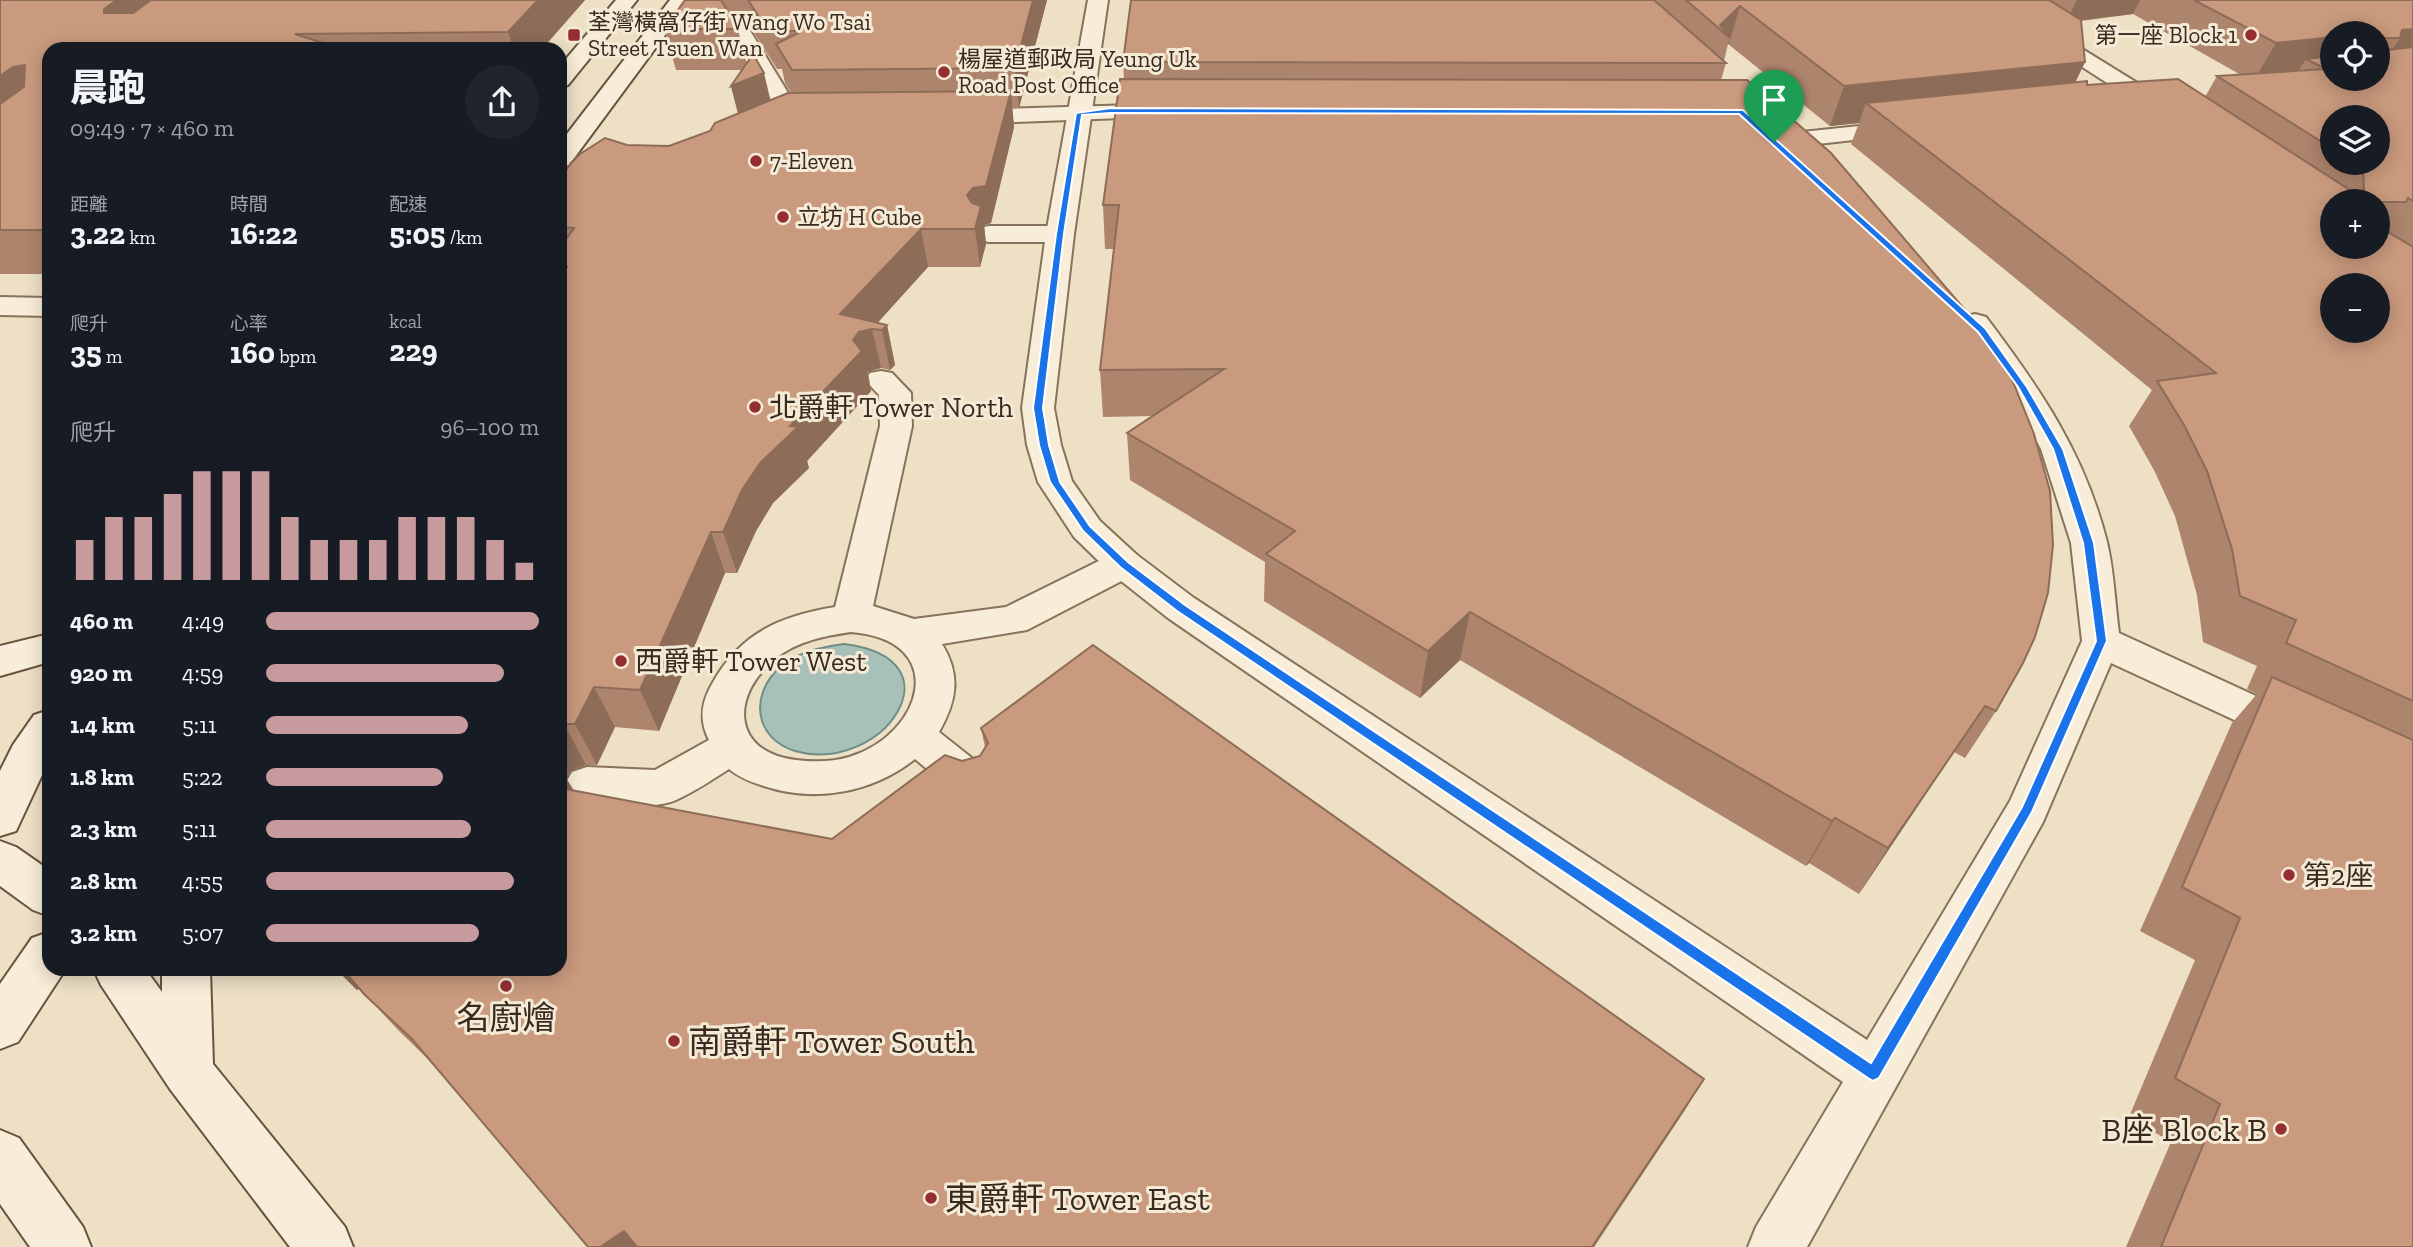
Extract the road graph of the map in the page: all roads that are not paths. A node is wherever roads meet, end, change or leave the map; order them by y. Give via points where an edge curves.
1 (627, 0) edge
2 (681, 0) edge
3 (1098, 0) edge
4 (1988, 0) edge
5 (660, 27) junction
6 (567, 72) edge
7 (2154, 103) junction
8 (2114, 107) edge
9 (2183, 111) edge
10 (1194, 112) edge
11 (1079, 113) junction
12 (944, 117) edge
13 (792, 119) junction
14 (820, 119) edge
15 (1927, 126) edge
16 (767, 130) edge
17 (567, 151) edge
18 (587, 165) edge
19 (567, 166) edge
20 (1803, 169) edge
21 (989, 234) edge
22 (1060, 234) junction
23 (1952, 303) edge
24 (0, 306) edge
25 (42, 307) edge
26 (881, 380) edge
27 (1124, 564) junction
28 (851, 618) junction
29 (910, 635) junction
30 (2101, 641) junction
31 (42, 650) edge
32 (0, 661) edge
33 (914, 735) junction
34 (42, 736) edge
35 (733, 747) junction
36 (2326, 747) edge
37 (972, 782) edge
38 (587, 784) dead end
39 (0, 818) edge
40 (0, 860) edge
41 (42, 891) edge
42 (42, 963) edge
43 (122, 976) edge
44 (187, 976) edge
45 (0, 1026) edge
46 (188, 1072) junction
47 (1873, 1073) junction
48 (0, 1157) edge
49 (62, 1247) edge
50 (326, 1247) edge
51 (1776, 1247) edge

1 - 6 street
2 - 5 street
3 - 11 street
4 - 7 street
5 - 13 street via 738,29
5 - 17 street
7 - 8 street
7 - 9 street
10 - 11 street
11 - 12 street
11 - 22 street
13 - 14 street
13 - 16 street
15 - 20 street via 1765,134
18 - 19 street
21 - 22 street
22 - 27 street via 1038,408 1044,445 1055,482 1087,529
23 - 30 street via 1982,330 2058,449 2089,543
24 - 25 street
26 - 28 street via 895,393 896,426
27 - 29 street via 1013,621
27 - 47 street via 1181,608
28 - 29 street via 883,622
28 - 35 street via 817,622 785,633 757,650 736,673 724,698 722,724
29 - 33 street via 926,649 936,669 938,691 930,713
30 - 36 street
30 - 47 street via 2028,809
31 - 32 street
33 - 35 street via 888,757 855,772 818,779 783,777 754,766
33 - 37 street
34 - 39 street
35 - 38 street via 661,788
40 - 41 street
42 - 45 street
43 - 46 street
44 - 46 street
46 - 50 street
47 - 51 street
48 - 49 street

